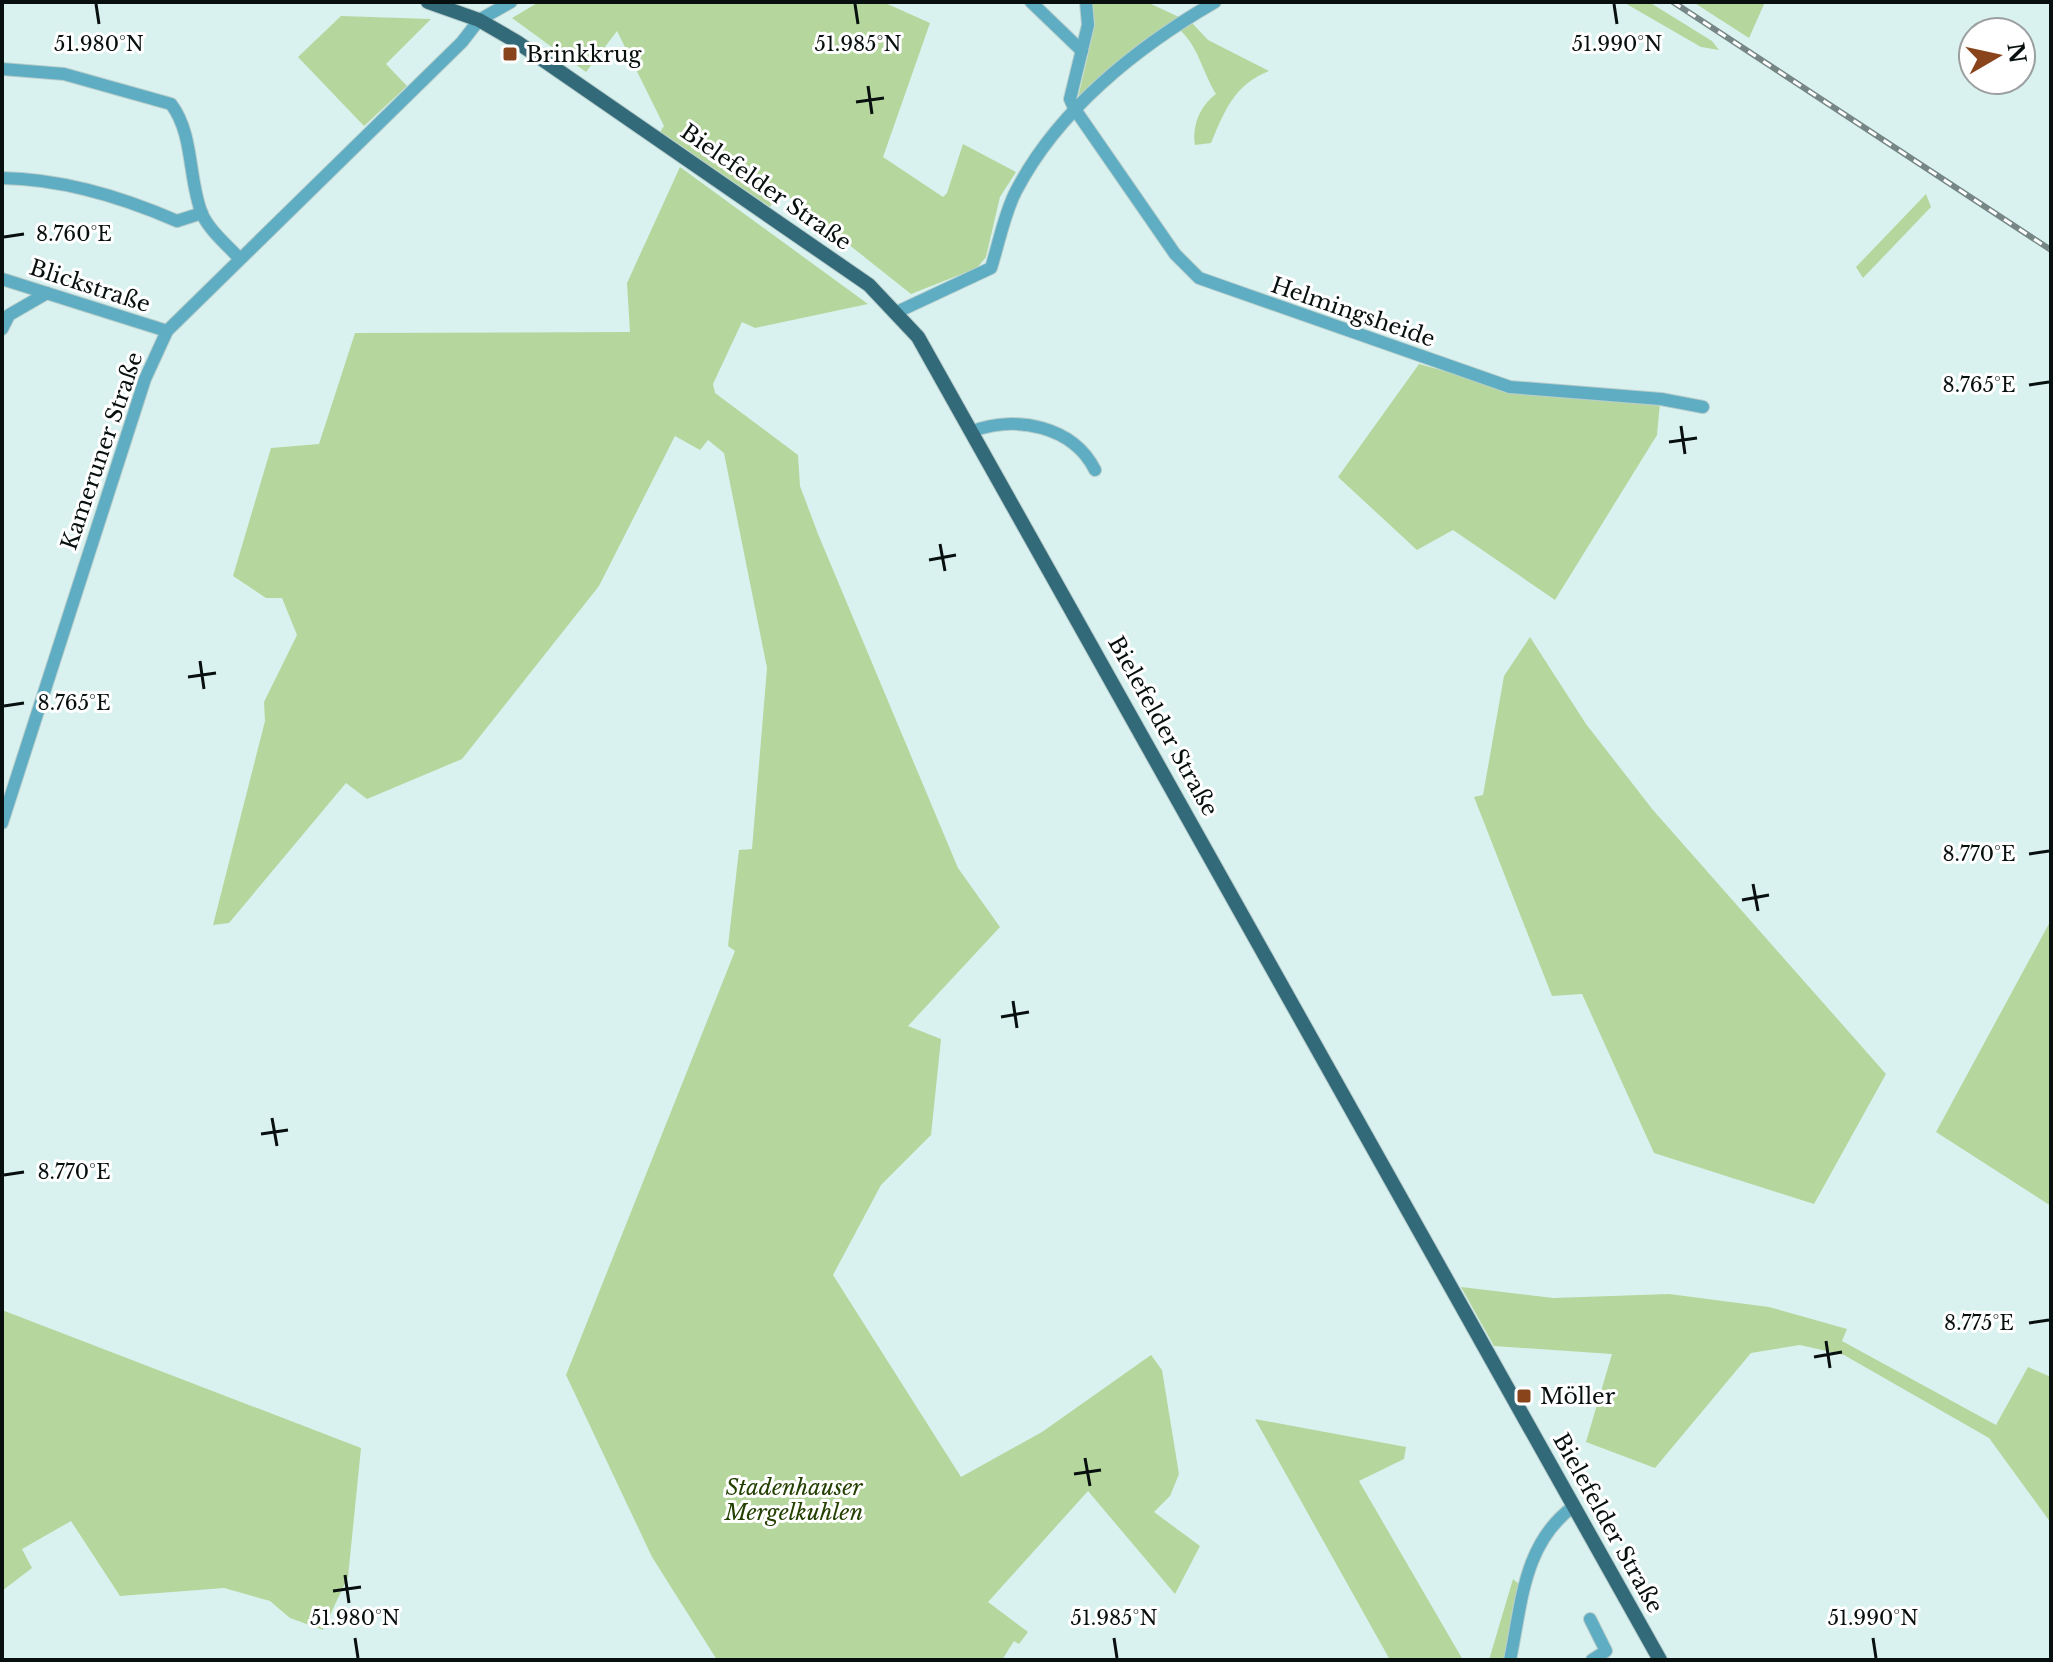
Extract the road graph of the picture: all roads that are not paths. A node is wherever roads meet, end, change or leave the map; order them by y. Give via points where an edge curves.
1 (428, 2) edge
2 (511, 2) edge
3 (1031, 2) edge
4 (1086, 2) edge
5 (1215, 2) edge
6 (479, 20) junction
7 (1082, 51) junction
8 (2, 69) edge
9 (1074, 108) junction
10 (2, 178) edge
11 (202, 213) junction
12 (239, 258) junction
13 (2, 279) edge
14 (47, 293) junction
15 (897, 312) junction
16 (2, 329) edge
17 (167, 331) junction
18 (1703, 407) dead end
19 (973, 431) junction
20 (1095, 470) dead end
21 (2, 823) edge
22 (1574, 1506) junction
23 (1590, 1619) dead end
24 (1510, 1660) edge
25 (1592, 1660) edge
26 (1660, 1660) edge

1 - 6 main road, Bielefelder Straße
2 - 6 street
3 - 7 street
4 - 7 street
5 - 9 street via 1177,24
6 - 12 street, Kameruner Straße
6 - 15 main road, Bielefelder Straße via 869,285
7 - 9 street via 1070,99
8 - 11 street via 64,74 171,104 184,133
9 - 15 street via 1015,193 991,268
9 - 18 street, Helmingsheide via 1175,254 1207,283 1510,387
10 - 11 street via 90,191 177,221
11 - 12 street
12 - 17 street, Kameruner Straße
13 - 14 street, Blickstraße
14 - 16 street via 9,315
14 - 17 street, Blickstraße
15 - 19 main road, Bielefelder Straße via 933,360
17 - 21 street, Kameruner Straße via 145,379
19 - 20 street via 1028,422 1085,452
19 - 22 main road, Bielefelder Straße
22 - 24 street via 1546,1530 1534,1555
22 - 26 main road, Bielefelder Straße
23 - 25 street via 1606,1651

